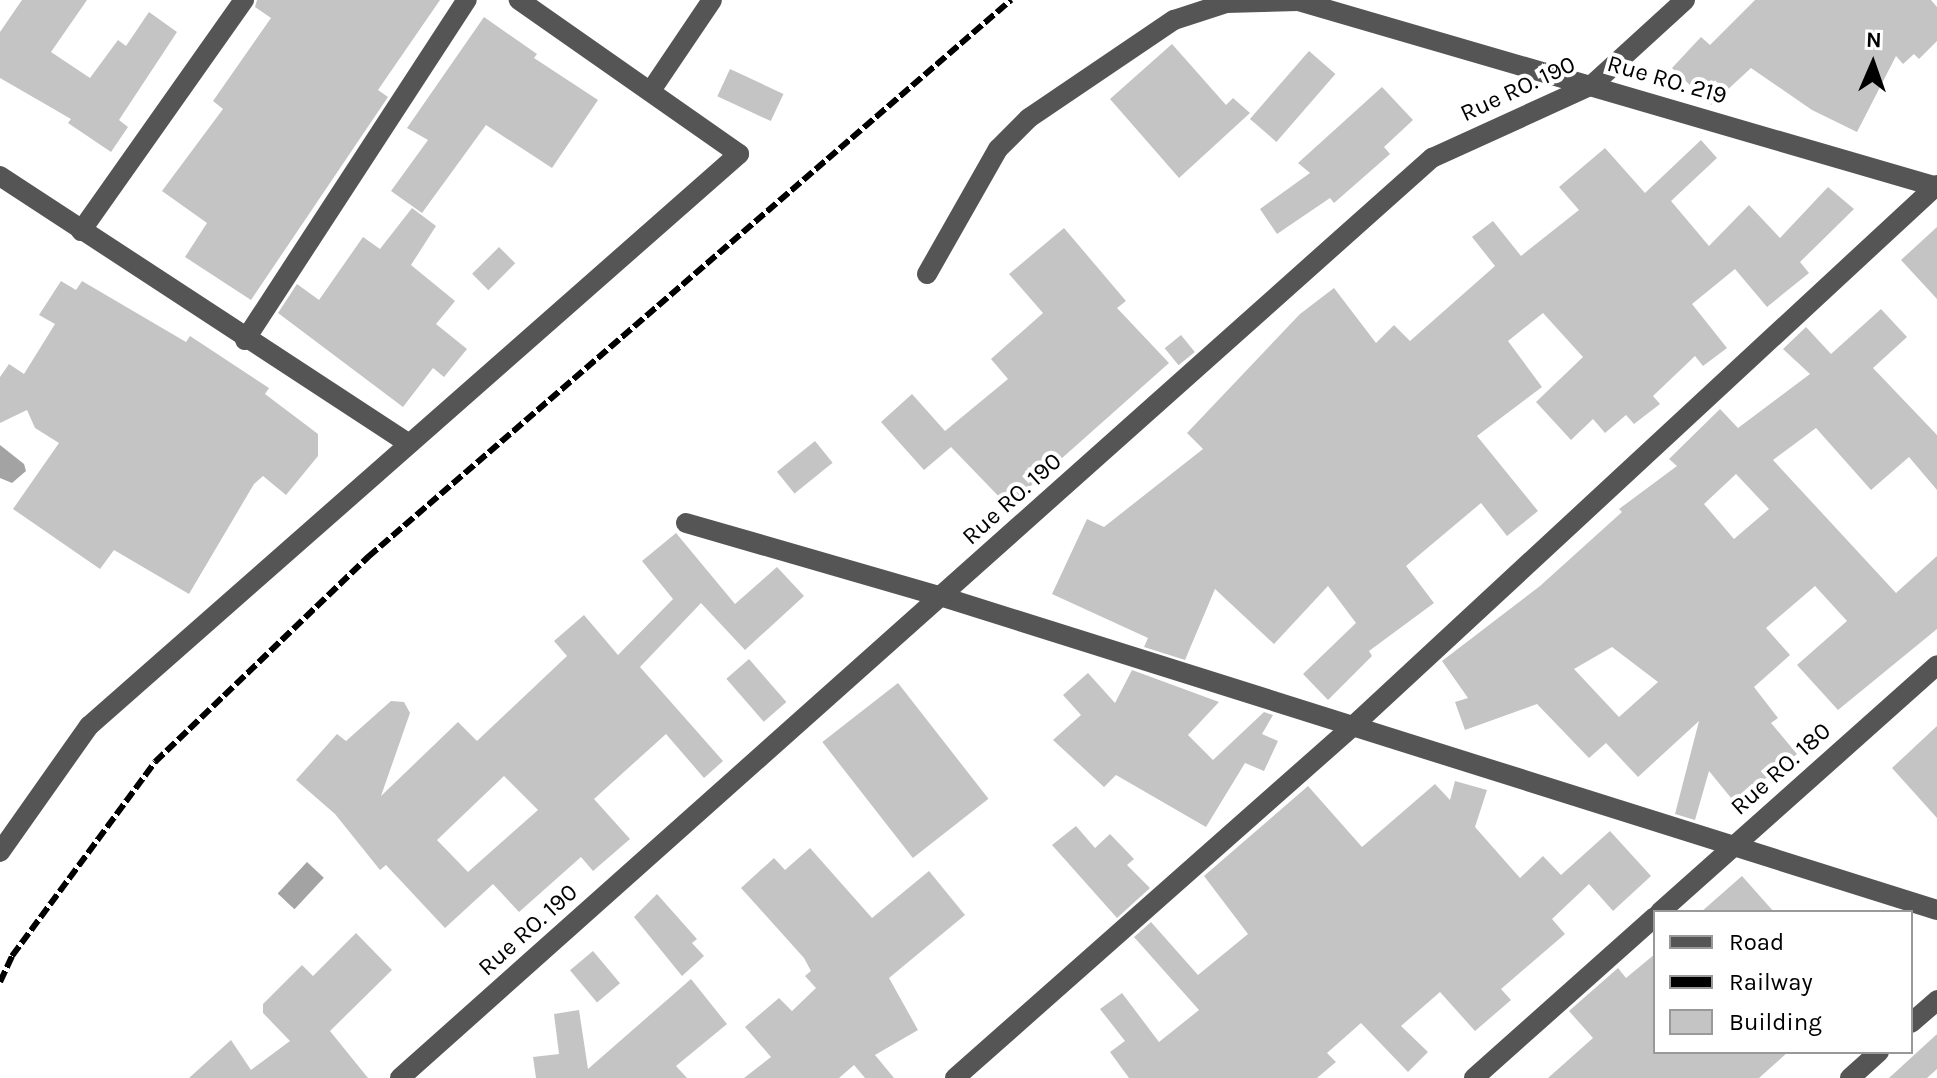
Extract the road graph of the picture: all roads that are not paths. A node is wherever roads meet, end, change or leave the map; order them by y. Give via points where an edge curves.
1 (244, 0) edge
2 (467, 0) edge
3 (519, 0) edge
4 (712, 0) edge
5 (1685, 0) edge
6 (1592, 85) junction
7 (652, 89) junction
8 (0, 176) edge
9 (1937, 186) edge
10 (81, 231) junction
11 (927, 274) dead end
12 (245, 340) junction
13 (409, 444) junction
14 (686, 523) dead end
15 (943, 597) junction
16 (1937, 665) edge
17 (1353, 726) junction
18 (1734, 846) junction
19 (0, 852) edge
20 (1662, 910) edge
21 (1937, 910) edge
22 (1653, 919) edge
23 (1937, 1000) edge
24 (1913, 1021) edge
25 (1877, 1054) edge
26 (400, 1078) edge
27 (955, 1078) edge
28 (1474, 1078) edge
29 (1850, 1078) edge

1 - 10 street
2 - 12 street
3 - 7 street
4 - 7 street
5 - 6 street, Rue RO. 190
6 - 9 street, Rue RO. 219
6 - 11 street, Rue RO. 219 via 1298,1 1226,3 1174,20 1029,118 998,149
6 - 15 street, Rue RO. 190 via 1432,158
7 - 13 street via 739,154
8 - 10 street
9 - 17 street
10 - 12 street
12 - 13 street
13 - 19 street via 89,726
14 - 15 street
15 - 17 street
15 - 26 street, Rue RO. 190
16 - 18 street, Rue RO. 180
17 - 18 street
17 - 27 street
18 - 20 street, Rue RO. 180
18 - 21 street
22 - 28 street
23 - 24 street
25 - 29 street

